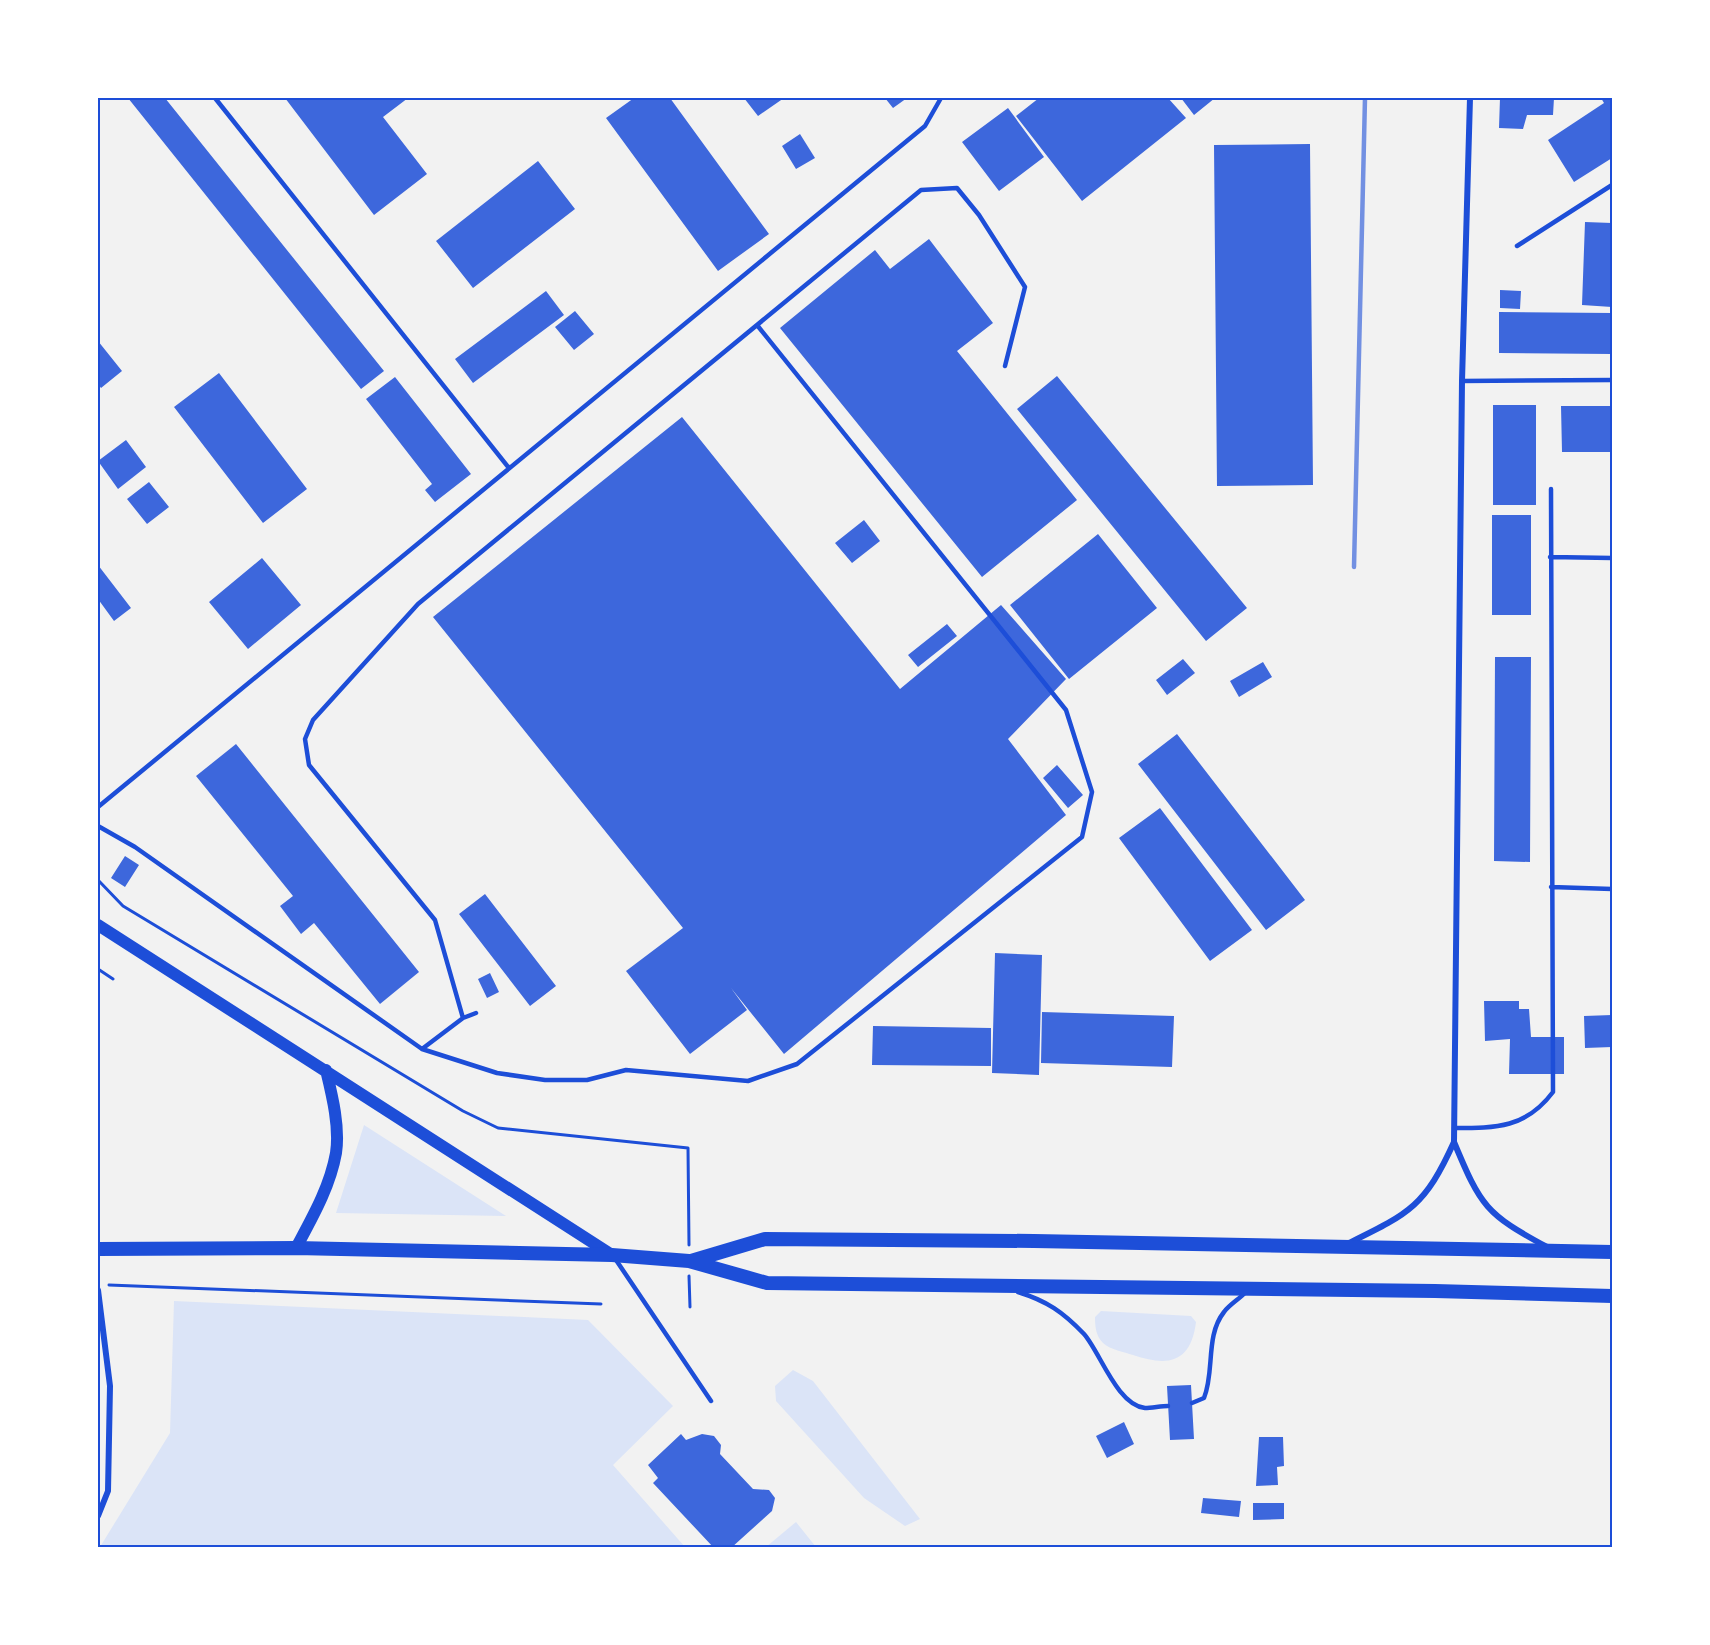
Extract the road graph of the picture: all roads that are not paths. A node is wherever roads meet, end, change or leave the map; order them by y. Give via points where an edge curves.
1 (215, 98) edge
2 (941, 98) edge
3 (1470, 98) edge
4 (1612, 185) edge
5 (1517, 246) dead end
6 (757, 325) junction
7 (1005, 366) dead end
8 (1612, 380) edge
9 (1462, 381) junction
10 (510, 468) junction
11 (1551, 489) dead end
12 (1551, 557) junction
13 (1612, 558) edge
14 (98, 807) edge
15 (98, 826) edge
16 (1551, 887) junction
17 (1612, 890) edge
18 (98, 925) edge
19 (476, 1012) dead end
20 (463, 1018) junction
21 (422, 1049) junction
22 (326, 1070) junction
23 (1454, 1128) junction
24 (1454, 1143) junction
25 (1342, 1247) junction
26 (296, 1248) junction
27 (98, 1249) edge
28 (1554, 1251) junction
29 (1612, 1252) edge
30 (612, 1255) junction
31 (689, 1261) junction
32 (999, 1285) junction
33 (1250, 1289) junction
34 (98, 1290) edge
35 (1612, 1296) edge
36 (711, 1401) dead end
37 (1192, 1403) dead end
38 (1168, 1406) dead end
39 (98, 1516) edge

1 - 10 lane
2 - 10 lane via 925,126
3 - 9 street
4 - 5 lane
6 - 7 lane via 921,190 957,188 1025,287
6 - 20 lane via 418,604 313,720 305,739 309,765 435,920
6 - 21 lane via 1066,710 1092,792 1082,837 797,1064 748,1081 626,1070 587,1080 545,1080 497,1073
8 - 9 lane
9 - 23 street
10 - 14 lane
11 - 12 lane
12 - 13 lane
12 - 16 lane
15 - 21 lane via 135,847
16 - 17 lane
16 - 23 lane via 1553,1092 1540,1109 1520,1121 1492,1128
18 - 22 main road
19 - 20 lane
20 - 21 lane
22 - 26 main road via 336,1152 323,1194
22 - 30 main road
23 - 24 street
24 - 25 street via 1424,1198 1404,1214
24 - 28 street via 1477,1195 1490,1212
25 - 28 highway
25 - 31 highway via 765,1239
26 - 27 highway
26 - 30 highway
28 - 29 highway
30 - 31 highway
30 - 36 lane
31 - 32 highway via 767,1283
32 - 33 highway
32 - 38 lane via 1048,1302 1085,1335 1126,1396 1143,1408
33 - 35 highway
33 - 37 lane via 1224,1311 1213,1334 1209,1386 1204,1398
34 - 39 street via 110,1386 108,1491

